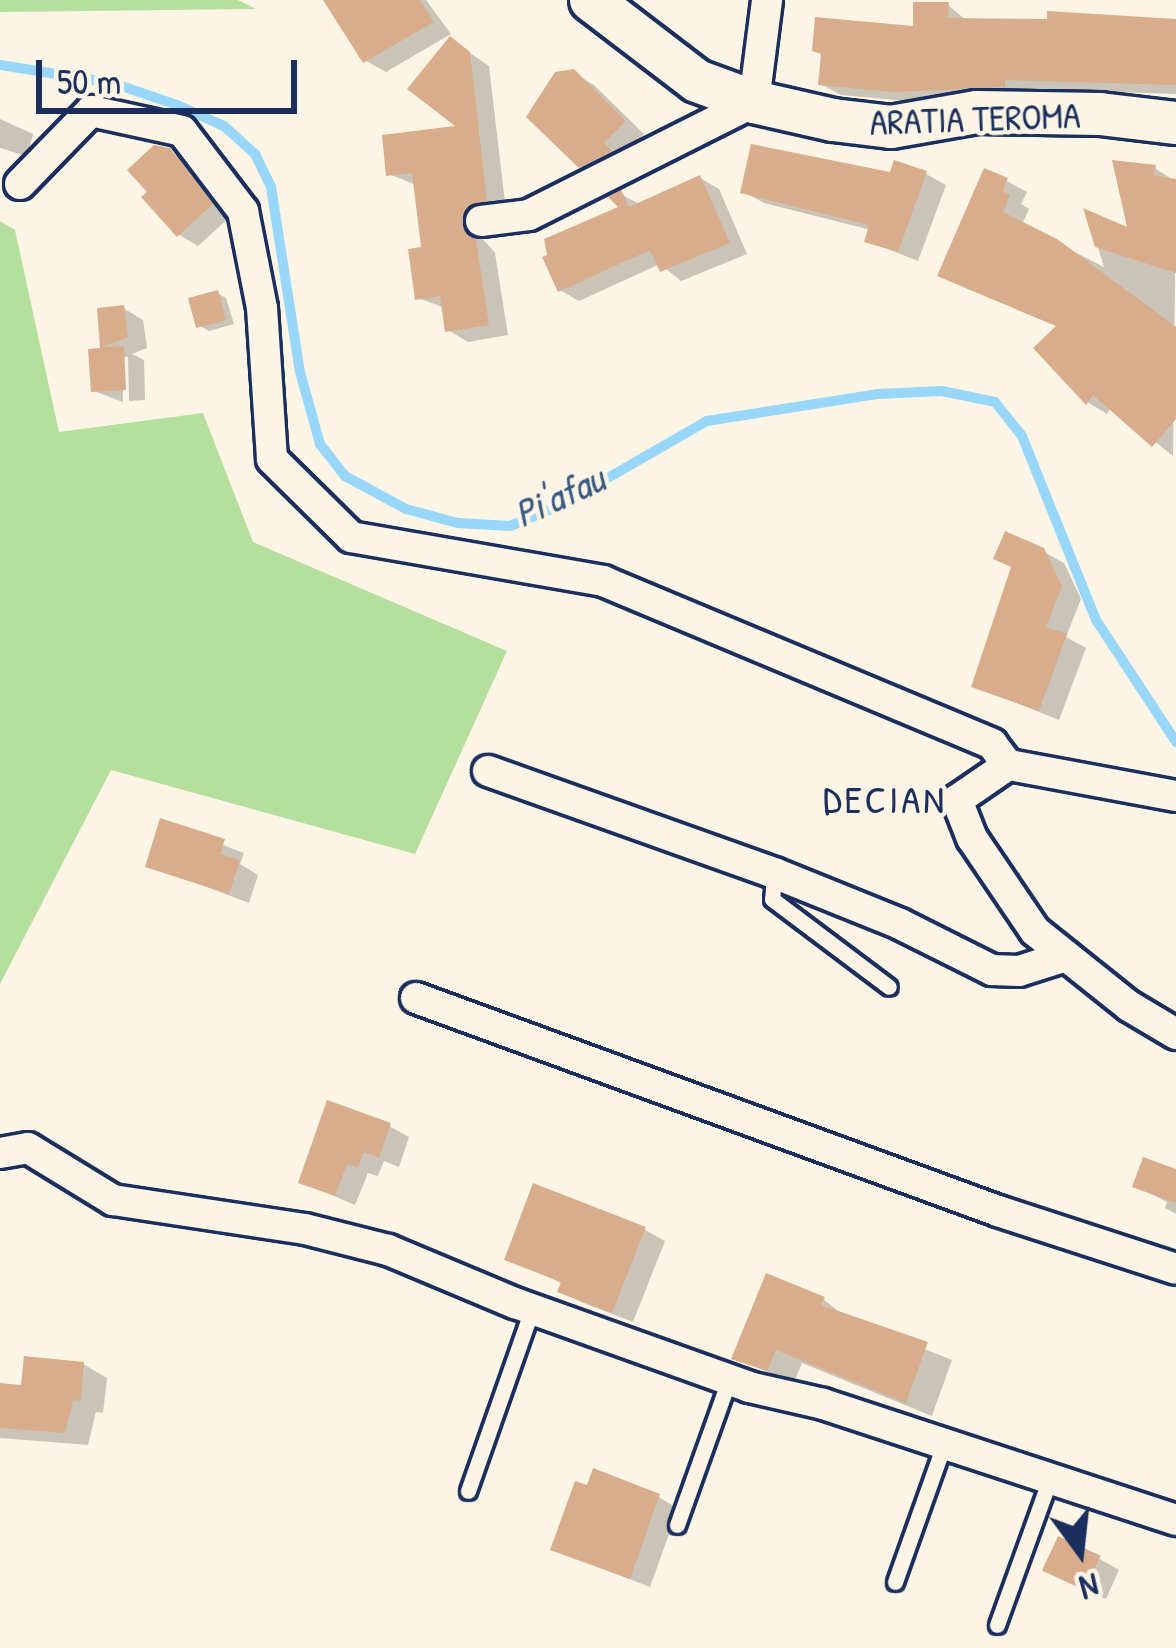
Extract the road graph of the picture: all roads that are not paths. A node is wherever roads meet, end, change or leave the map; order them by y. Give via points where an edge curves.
1 (591, 0) edge
2 (767, 0) edge
3 (754, 102) junction
4 (1176, 124) edge
5 (20, 184) dead end
6 (481, 221) dead end
7 (1008, 765) junction
8 (488, 771) dead end
9 (1176, 796) edge
10 (774, 873) junction
11 (1066, 956) junction
12 (890, 987) dead end
13 (416, 998) dead end
14 (1176, 1034) edge
15 (0, 1153) edge
16 (1176, 1269) edge
17 (532, 1309) junction
18 (729, 1380) junction
19 (943, 1448) junction
20 (1049, 1481) junction
21 (468, 1491) dead end
22 (1176, 1520) edge
23 (677, 1525) dead end
24 (895, 1582) dead end
25 (997, 1625) dead end

1 - 3 main road, ARATIA TEROMA via 697,81
2 - 3 street
3 - 4 main road, ARATIA TEROMA via 891,127 977,112
3 - 6 street via 529,215
5 - 7 street via 91,111 182,130 243,211 262,308 272,459 351,538 603,581 992,745
7 - 9 street
7 - 11 street via 957,800 972,838 1023,913
8 - 10 street
10 - 11 street via 992,970 1019,971
10 - 12 lane via 772,899
11 - 14 street
13 - 16 street
15 - 17 street via 28,1148 113,1200 388,1250
17 - 18 street
17 - 21 lane
18 - 19 street
18 - 23 lane
19 - 20 street
19 - 24 lane
20 - 22 street
20 - 25 lane

